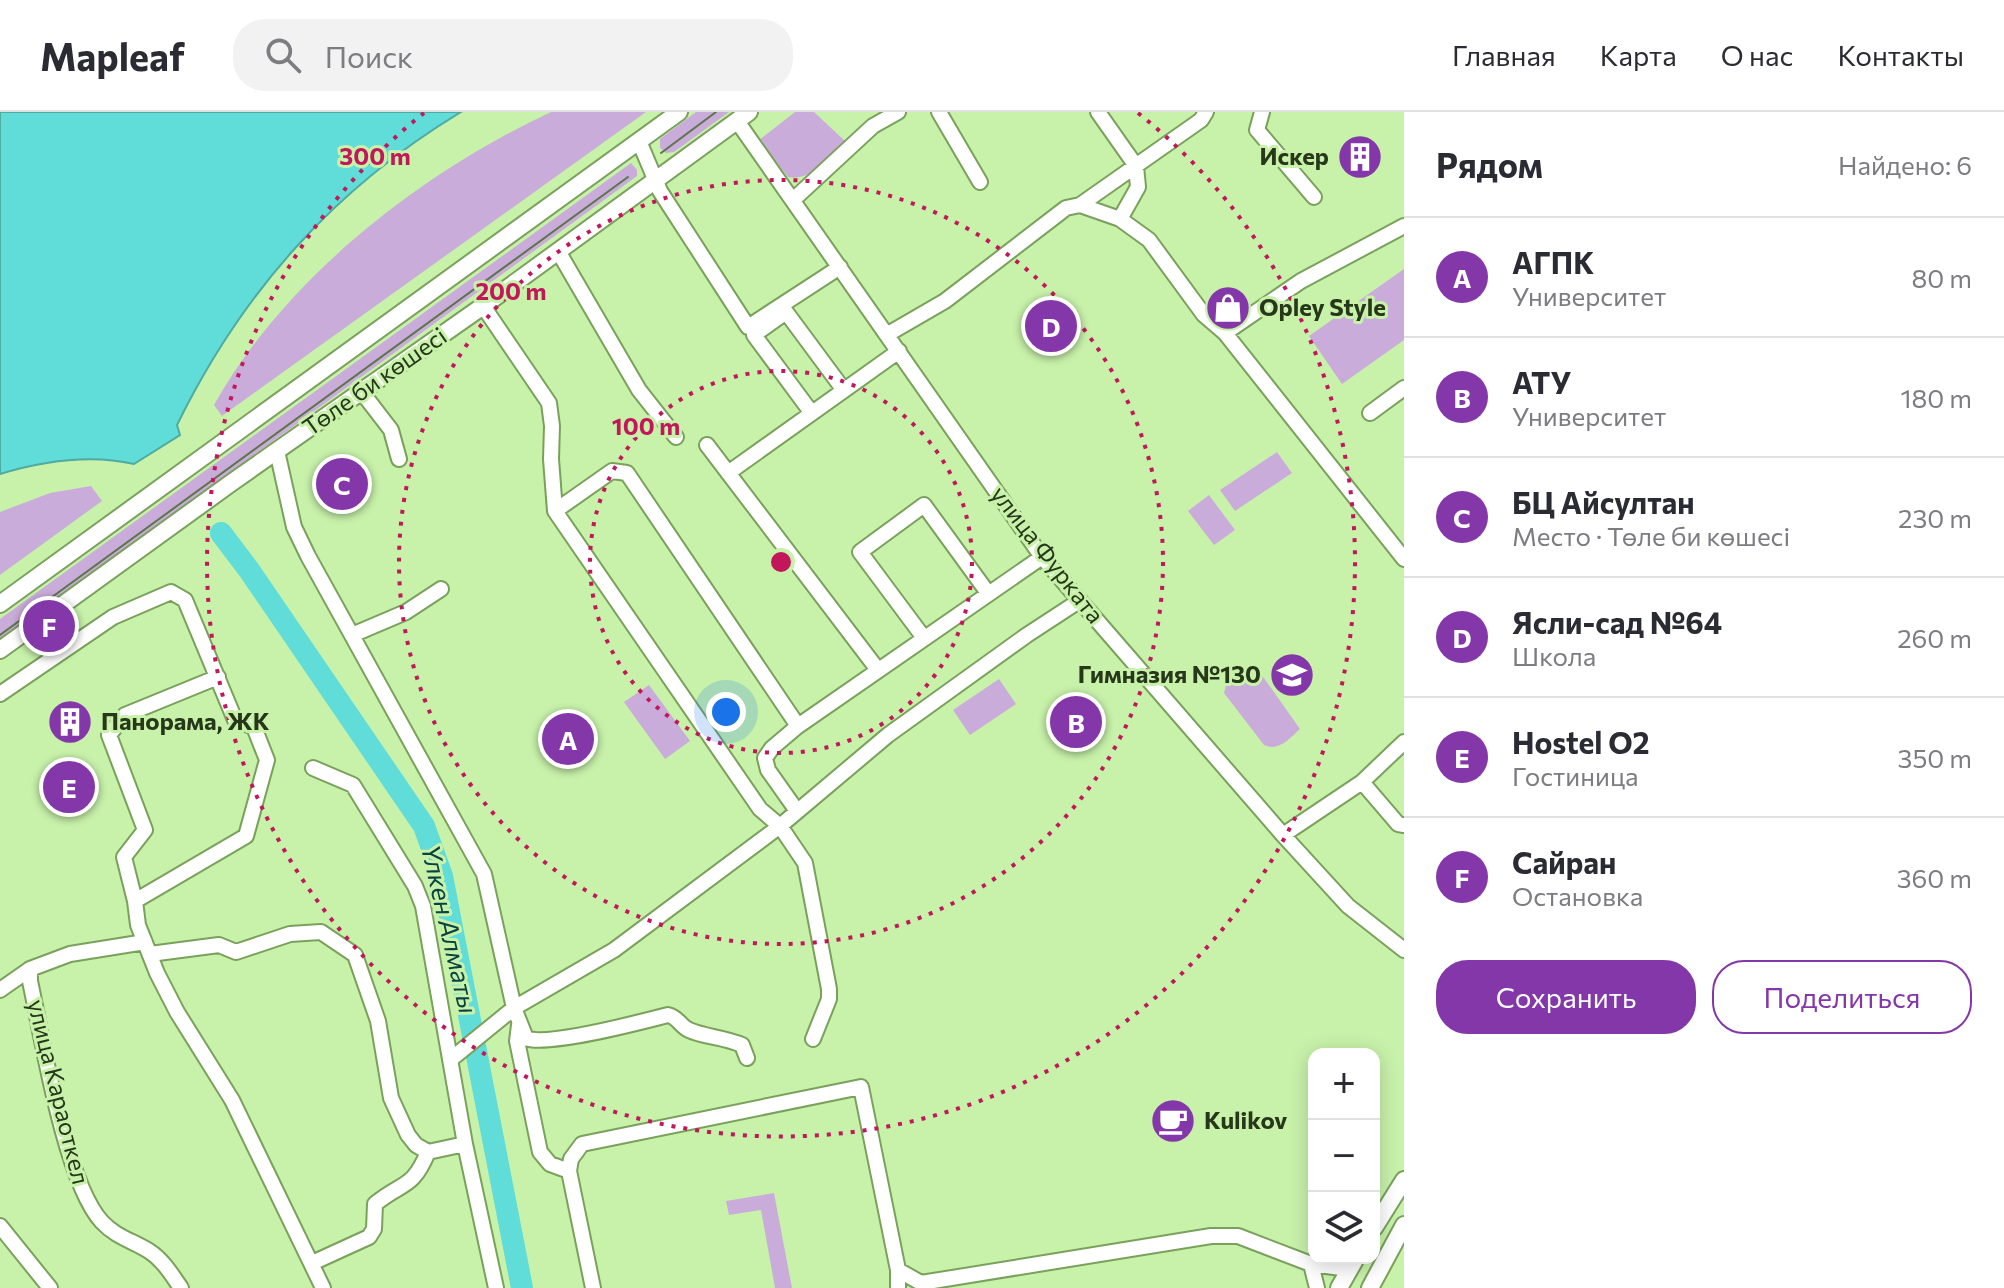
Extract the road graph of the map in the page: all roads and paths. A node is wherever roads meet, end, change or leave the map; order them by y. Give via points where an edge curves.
1 (679, 112) edge
2 (898, 112) edge
3 (939, 112) edge
4 (1098, 112) edge
5 (1206, 112) edge
6 (1262, 112) edge
7 (743, 116) edge
8 (639, 141) junction
9 (1136, 166) junction
10 (656, 182) junction
11 (980, 182) dead end
12 (1314, 197) dead end
13 (793, 200) junction
14 (1080, 205) junction
15 (1120, 219) junction
16 (1404, 226) edge
17 (558, 251) junction
18 (840, 267) junction
19 (483, 306) junction
20 (1225, 333) junction
21 (888, 334) junction
22 (899, 351) junction
23 (1404, 388) edge
24 (843, 389) junction
25 (361, 391) junction
26 (811, 412) junction
27 (1370, 413) dead end
28 (676, 437) dead end
29 (707, 445) dead end
30 (277, 451) junction
31 (399, 459) dead end
32 (728, 473) junction
33 (555, 511) junction
34 (1042, 557) junction
35 (1404, 559) edge
36 (441, 589) dead end
37 (988, 593) junction
38 (1079, 601) junction
39 (0, 604) edge
40 (352, 635) junction
41 (924, 638) junction
42 (0, 650) edge
43 (878, 670) junction
44 (218, 677) junction
45 (0, 694) edge
46 (798, 726) junction
47 (1404, 742) edge
48 (313, 768) dead end
49 (1362, 782) junction
50 (797, 811) junction
51 (1404, 825) edge
52 (780, 826) junction
53 (1283, 835) junction
54 (135, 901) junction
55 (147, 948) junction
56 (1404, 950) edge
57 (30, 969) junction
58 (0, 990) edge
59 (514, 1008) junction
60 (519, 1025) junction
61 (813, 1039) dead end
62 (747, 1058) dead end
63 (450, 1060) junction
64 (465, 1144) junction
65 (428, 1152) junction
66 (569, 1171) junction
67 (1404, 1180) edge
68 (1380, 1218) edge
69 (1404, 1225) edge
70 (0, 1226) edge
71 (312, 1263) junction
72 (1308, 1263) edge
73 (1311, 1264) edge
74 (1353, 1264) edge
75 (898, 1270) junction
76 (50, 1288) edge
77 (181, 1288) edge
78 (323, 1288) edge
79 (496, 1288) edge
80 (593, 1288) edge
81 (898, 1288) edge
82 (1317, 1288) edge
83 (1339, 1288) edge
84 (1370, 1288) edge

1 - 8 main road, Төле би көшесі
2 - 13 street via 873,126
3 - 11 street
4 - 9 street
5 - 9 street
6 - 12 street via 1257,130
7 - 10 main road, Төле би көшесі
7 - 13 street, улица Фурката
8 - 10 street
8 - 39 main road, Төле би көшесі
9 - 14 street
9 - 15 street via 1138,187
10 - 17 main road, Төле би көшесі
10 - 18 street via 748,327
13 - 18 street, улица Фурката
14 - 15 street
14 - 21 street via 1066,208 945,301
15 - 20 street via 1149,240 1204,315
16 - 20 street via 1301,281
17 - 19 main road, Төле би көшесі
17 - 28 street via 639,390
18 - 21 street, улица Фурката
19 - 25 main road, Төле би көшесі
19 - 33 street via 549,403
20 - 35 street
21 - 22 street, улица Фурката
22 - 24 street
22 - 34 street, улица Фурката
23 - 27 street
24 - 26 street
24 - 26 street via 786,312 765,327 754,335
25 - 30 main road, Төле би көшесі
25 - 31 street via 391,430
26 - 32 street
29 - 32 street
30 - 40 street via 294,527
30 - 42 main road, Төле би көшесі
32 - 43 street
33 - 46 street via 612,471 627,473
33 - 52 street via 760,809
34 - 37 street
34 - 38 street, улица Фурката
36 - 40 street via 406,612
37 - 41 street
37 - 41 street via 924,505 860,552
38 - 50 street via 888,735
38 - 53 street, улица Фурката
40 - 59 street via 484,874
41 - 43 street
43 - 46 street
44 - 45 street via 185,600 171,592 113,617
44 - 54 street via 125,715 109,735 145,830 124,857
44 - 54 street via 235,720 254,727 267,760 246,836
46 - 50 street via 765,758
47 - 49 street
48 - 63 street via 353,785 415,886
49 - 51 street
49 - 53 street
50 - 52 street
52 - 59 street via 614,950
52 - 61 street via 805,863 829,989
53 - 56 street, улица Фурката via 1348,906
54 - 55 street
55 - 57 street, улица Караоткел via 70,954
55 - 65 street, улица Караоткел via 219,945 236,952 290,934 321,932 355,955 378,1021 391,1098 408,1135
55 - 71 street via 177,1012 232,1100
57 - 58 street
57 - 77 street, улица Караоткел via 50,1078 90,1207 116,1235 162,1261
59 - 60 street
59 - 63 street
60 - 62 street via 526,1038 537,1041 673,1016 688,1030 742,1045
60 - 66 street via 517,1041 540,1152 550,1164
63 - 64 street
64 - 65 street
64 - 79 street
65 - 71 street via 413,1180 375,1204 369,1237
66 - 75 street via 582,1144 861,1087
66 - 80 street
67 - 68 main road
69 - 84 main road
70 - 76 street
71 - 78 street
72 - 75 street via 1238,1236 1211,1236 921,1283
73 - 82 street
74 - 83 main road
75 - 81 street

